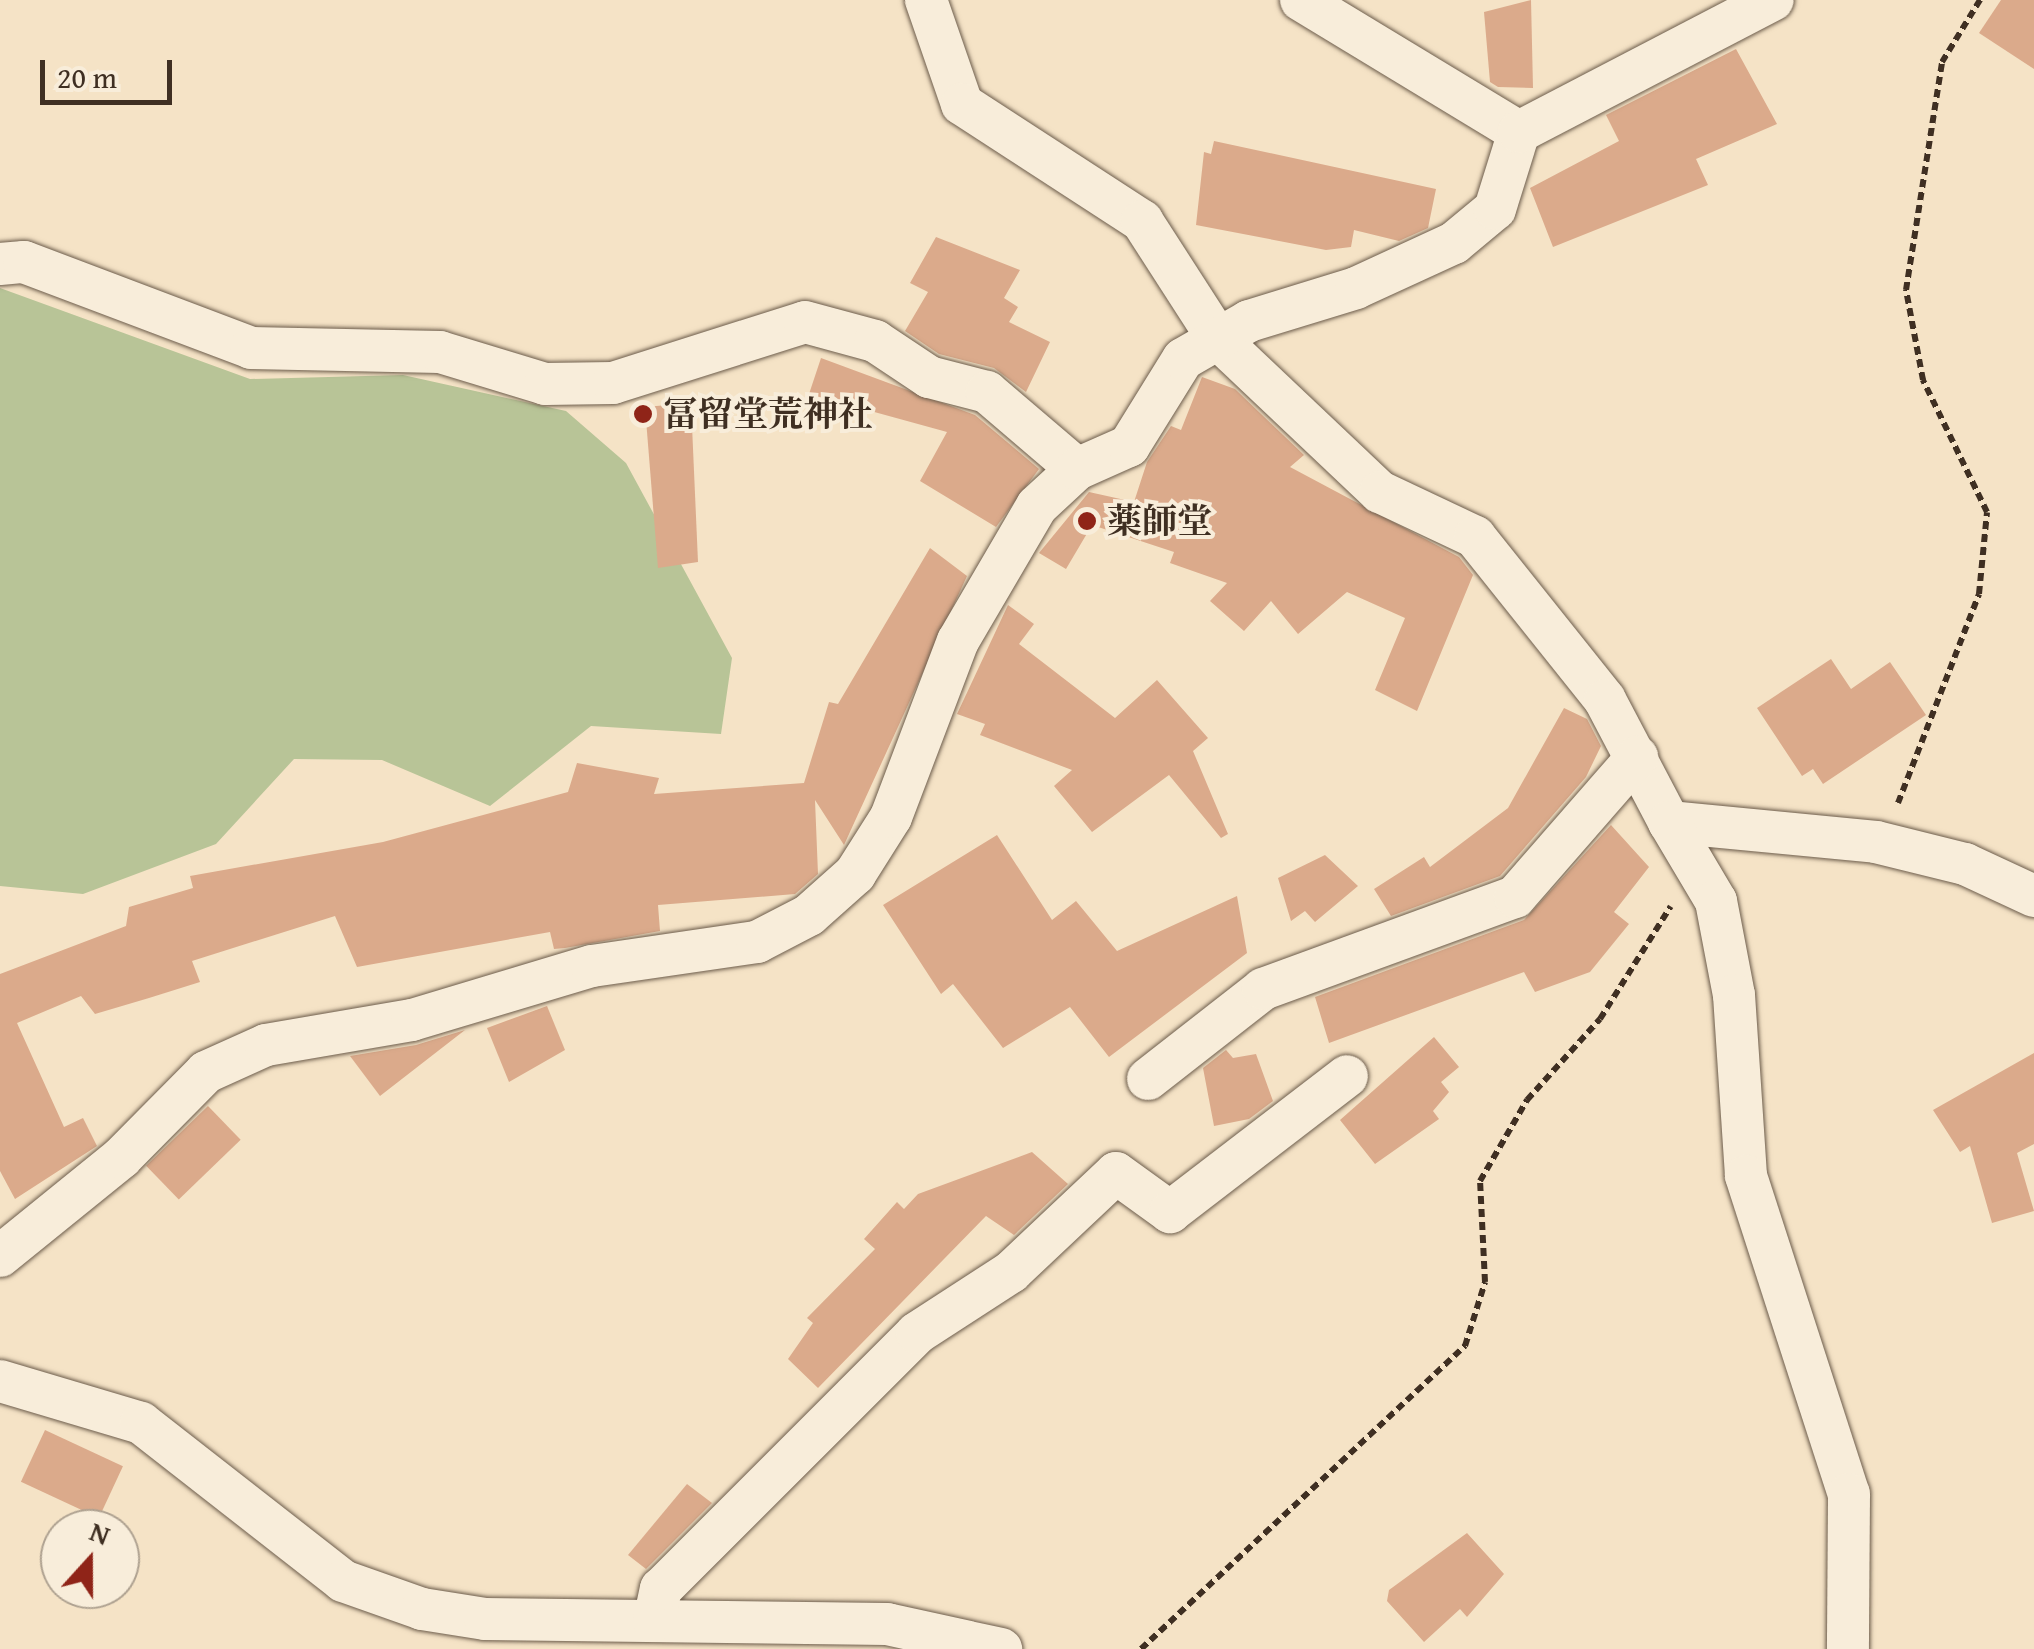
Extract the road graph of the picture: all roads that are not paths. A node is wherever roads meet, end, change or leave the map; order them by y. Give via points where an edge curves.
1 (926, 0) edge
2 (1301, 0) edge
3 (1772, 0) edge
4 (1519, 132) junction
5 (0, 264) edge
6 (1218, 339) junction
7 (1078, 469) junction
8 (1636, 756) junction
9 (1668, 822) junction
10 (2034, 896) edge
11 (1347, 1076) dead end
12 (1148, 1079) dead end
13 (0, 1256) edge
14 (0, 1381) edge
15 (654, 1621) junction
16 (1001, 1649) edge
17 (1848, 1649) edge

1 - 6 street via 962,104 1142,221
2 - 4 street
3 - 4 street
4 - 6 street via 1495,209 1454,243
5 - 7 street via 24,262 250,348 440,352 545,384 614,383 805,322 874,341 929,377 987,392
6 - 7 street via 1183,359 1128,446
6 - 8 street via 1380,492 1475,537 1605,700
7 - 13 street via 1037,506 958,641 891,817 855,874 809,915 757,942 592,966 412,1020 266,1045 206,1072 121,1158
8 - 9 street
8 - 12 street via 1515,897 1263,989
9 - 10 street via 1876,842 1965,864
9 - 17 street via 1716,901 1734,996 1746,1176 1849,1494
11 - 15 street via 1170,1212 1116,1173 1011,1272 917,1334 661,1589
14 - 15 street via 141,1423 343,1581 485,1619
15 - 16 street via 886,1624

